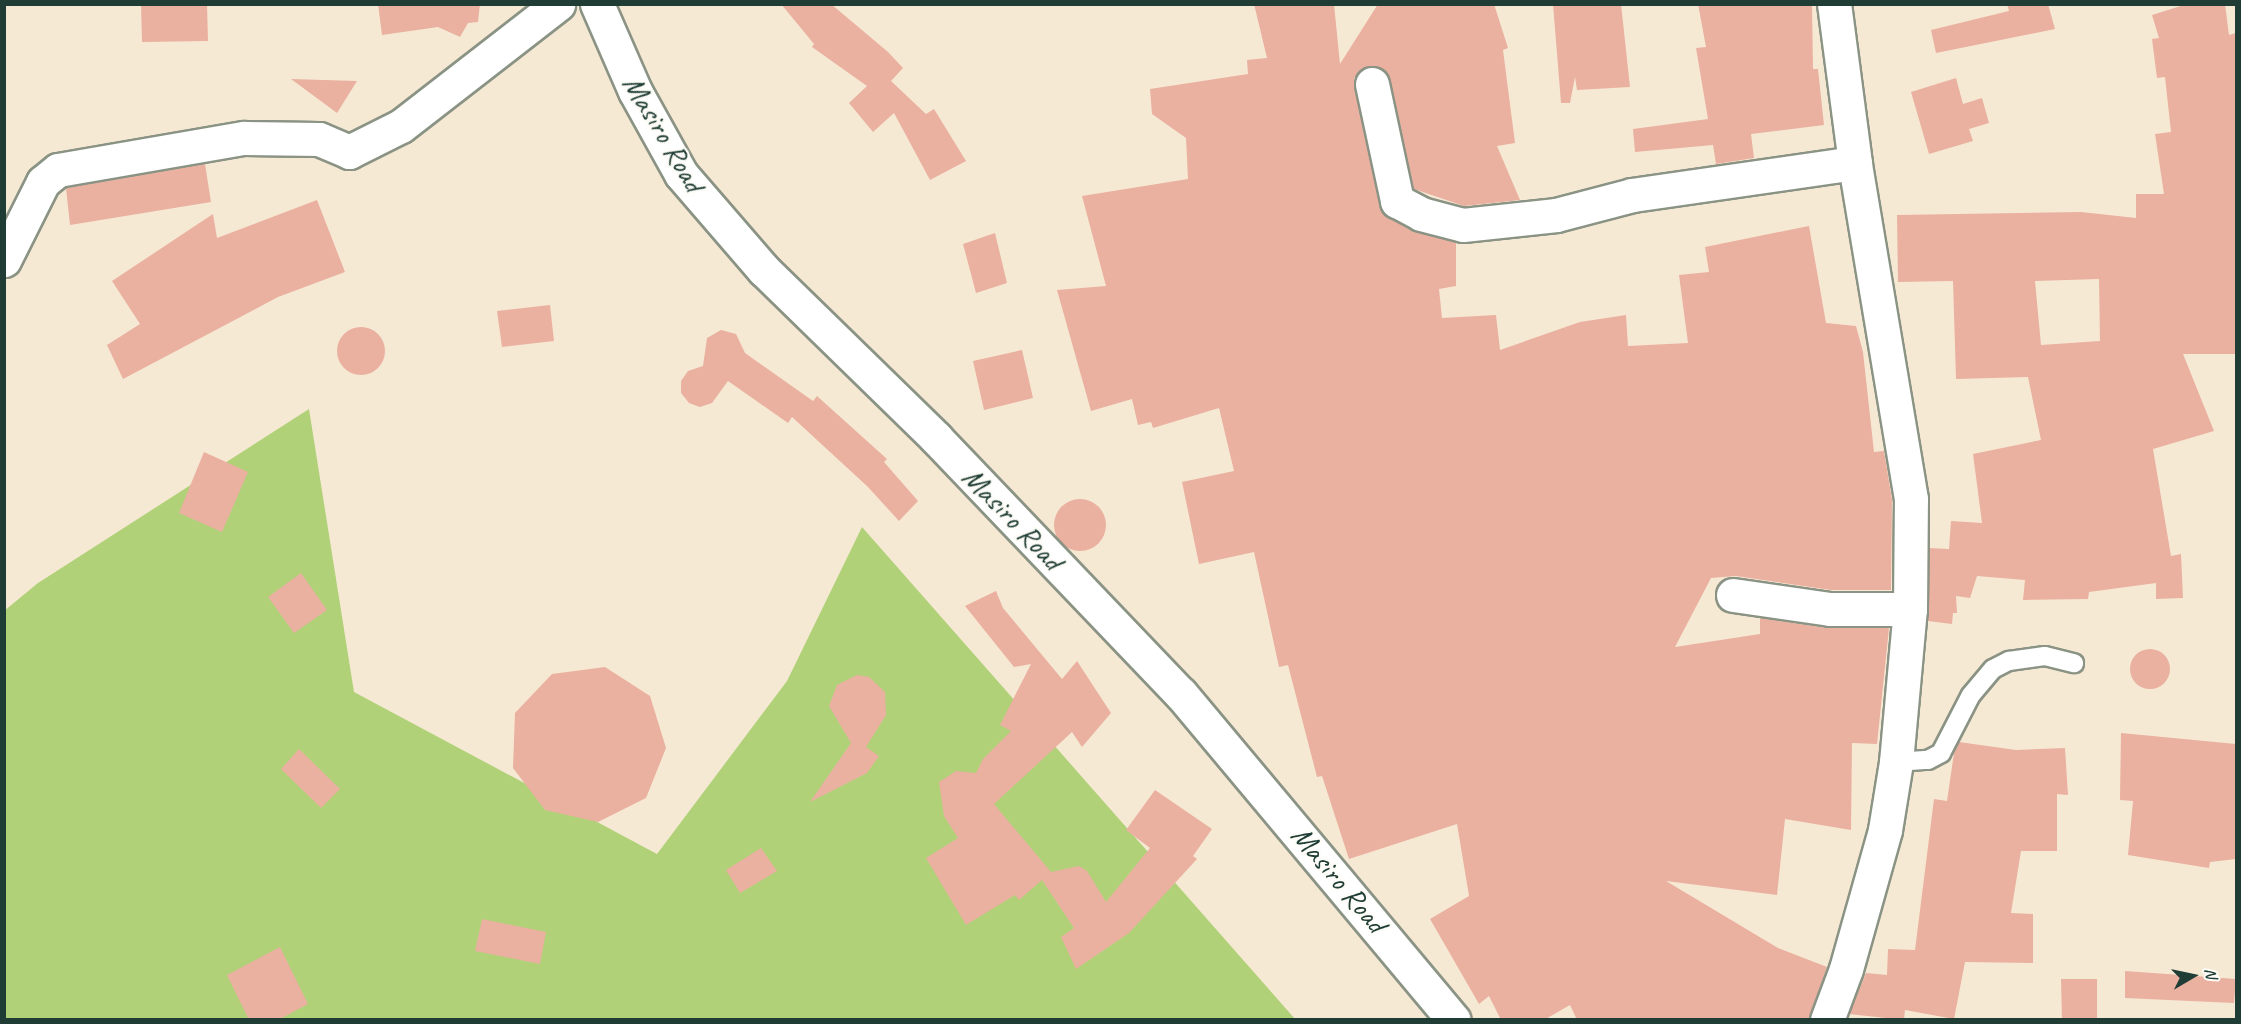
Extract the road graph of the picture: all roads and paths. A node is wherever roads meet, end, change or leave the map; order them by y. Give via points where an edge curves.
1 (558, 4) edge
2 (597, 4) edge
3 (1834, 4) edge
4 (1372, 84) dead end
5 (1855, 163) junction
6 (4, 260) edge
7 (1733, 595) dead end
8 (1910, 609) junction
9 (2074, 663) dead end
10 (1896, 762) junction
11 (1454, 1020) edge
12 (1827, 1020) edge

1 - 6 street via 401,126 350,152 319,139 244,138 58,170 43,182
2 - 11 street, Masiro Road via 635,91 681,174 764,270 936,438 1180,694
3 - 5 street
4 - 5 street via 1397,201 1421,214 1463,225 1556,215 1632,195
5 - 8 street via 1911,499
7 - 8 street via 1830,609
8 - 10 street
9 - 10 lane via 2045,656 2009,661 1993,669 1971,695 1941,753 1928,760
10 - 12 street via 1885,830 1846,969

